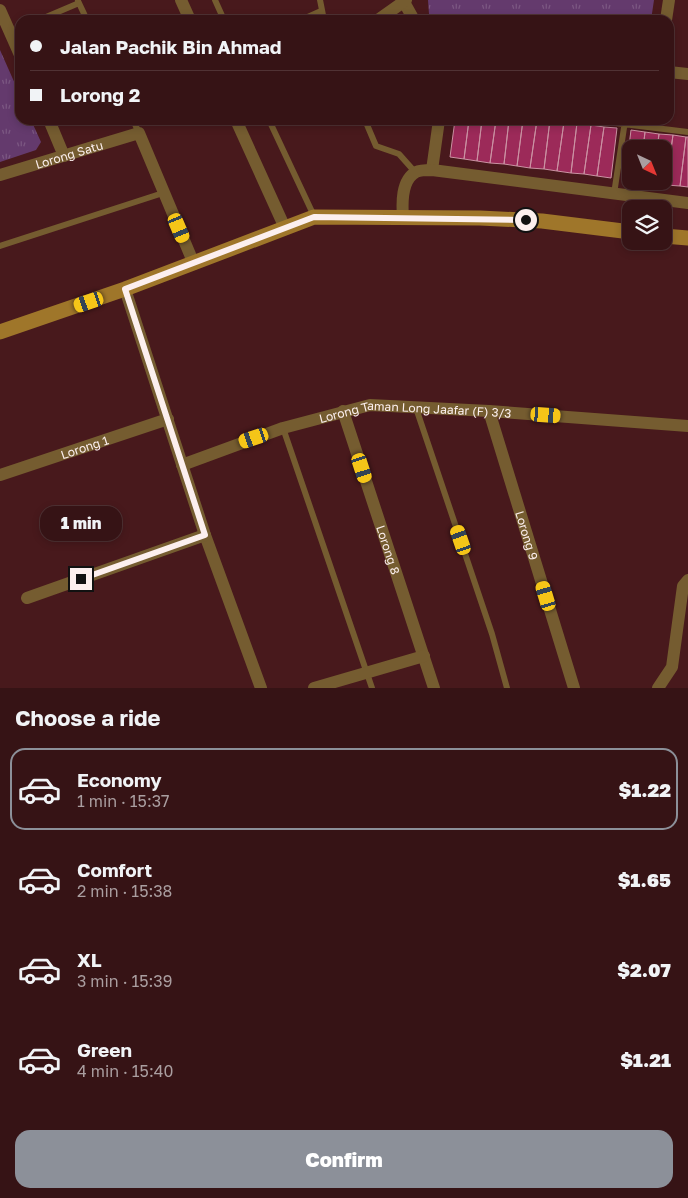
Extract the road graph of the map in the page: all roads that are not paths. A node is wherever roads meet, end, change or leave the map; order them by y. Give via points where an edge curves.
1 (181, 0) edge
2 (215, 0) edge
3 (320, 0) edge
4 (669, 0) edge
5 (78, 1) edge
6 (405, 1) edge
7 (0, 10) edge
8 (321, 11) junction
9 (50, 15) edge
10 (85, 15) edge
11 (188, 15) edge
12 (222, 15) edge
13 (312, 15) edge
14 (322, 15) edge
15 (385, 15) edge
16 (412, 15) edge
17 (667, 15) edge
18 (15, 31) edge
19 (674, 73) edge
20 (688, 74) edge
21 (51, 125) edge
22 (135, 125) edge
23 (238, 125) edge
24 (271, 125) edge
25 (367, 125) edge
26 (438, 125) edge
27 (625, 125) edge
28 (644, 125) edge
29 (688, 132) edge
30 (139, 133) junction
31 (64, 156) junction
32 (432, 170) junction
33 (415, 172) junction
34 (0, 175) edge
35 (164, 193) junction
36 (614, 194) junction
37 (688, 203) edge
38 (314, 217) junction
39 (402, 217) junction
40 (285, 228) junction
41 (622, 231) edge
42 (672, 237) edge
43 (688, 238) edge
44 (0, 246) edge
45 (194, 264) junction
46 (125, 289) junction
47 (0, 332) edge
48 (416, 408) junction
49 (343, 411) junction
50 (489, 411) junction
51 (168, 419) junction
52 (688, 426) edge
53 (283, 428) junction
54 (182, 465) junction
55 (0, 475) edge
56 (205, 535) junction
57 (687, 581) edge
58 (27, 598) dead end
59 (424, 656) junction
60 (367, 671) junction
61 (261, 688) edge
62 (314, 688) edge
63 (372, 688) edge
64 (434, 688) edge
65 (507, 688) edge
66 (574, 688) edge
67 (658, 688) edge

1 - 11 street
2 - 12 lane
3 - 8 lane
4 - 17 street
5 - 9 lane
5 - 10 lane
6 - 15 street
6 - 16 street
7 - 18 street
8 - 13 lane
8 - 14 lane
19 - 20 street
21 - 31 street
22 - 30 lane
23 - 40 street
24 - 38 lane
25 - 33 lane via 376,146 399,154
26 - 32 street
27 - 36 lane
28 - 29 lane
30 - 31 street, Lorong Satu
30 - 35 street
31 - 34 street, Lorong Satu
32 - 33 street
32 - 36 street
33 - 39 street via 401,200
35 - 44 lane
35 - 45 street
36 - 37 street
38 - 39 street
38 - 40 street
39 - 41 street via 542,221
40 - 45 street
42 - 43 street
45 - 46 street
46 - 47 street
46 - 51 street
48 - 49 street, Lorong Taman Long Jaafar (F) 3/3 via 370,405
48 - 50 street, Lorong Taman Long Jaafar (F) 3/3
48 - 65 lane
49 - 53 street, Lorong Taman Long Jaafar (F) 3/3
49 - 59 street, Lorong 8
50 - 52 street, Lorong Taman Long Jaafar (F) 3/3
50 - 66 street, Lorong 9
51 - 54 street
51 - 55 street, Lorong 1
53 - 54 street, Lorong Taman Long Jaafar (F) 3/3
53 - 60 lane
54 - 56 street
56 - 58 street
56 - 61 street
57 - 67 street via 683,586 672,667
59 - 60 street
59 - 64 street, Lorong 8
60 - 62 street
60 - 63 lane

